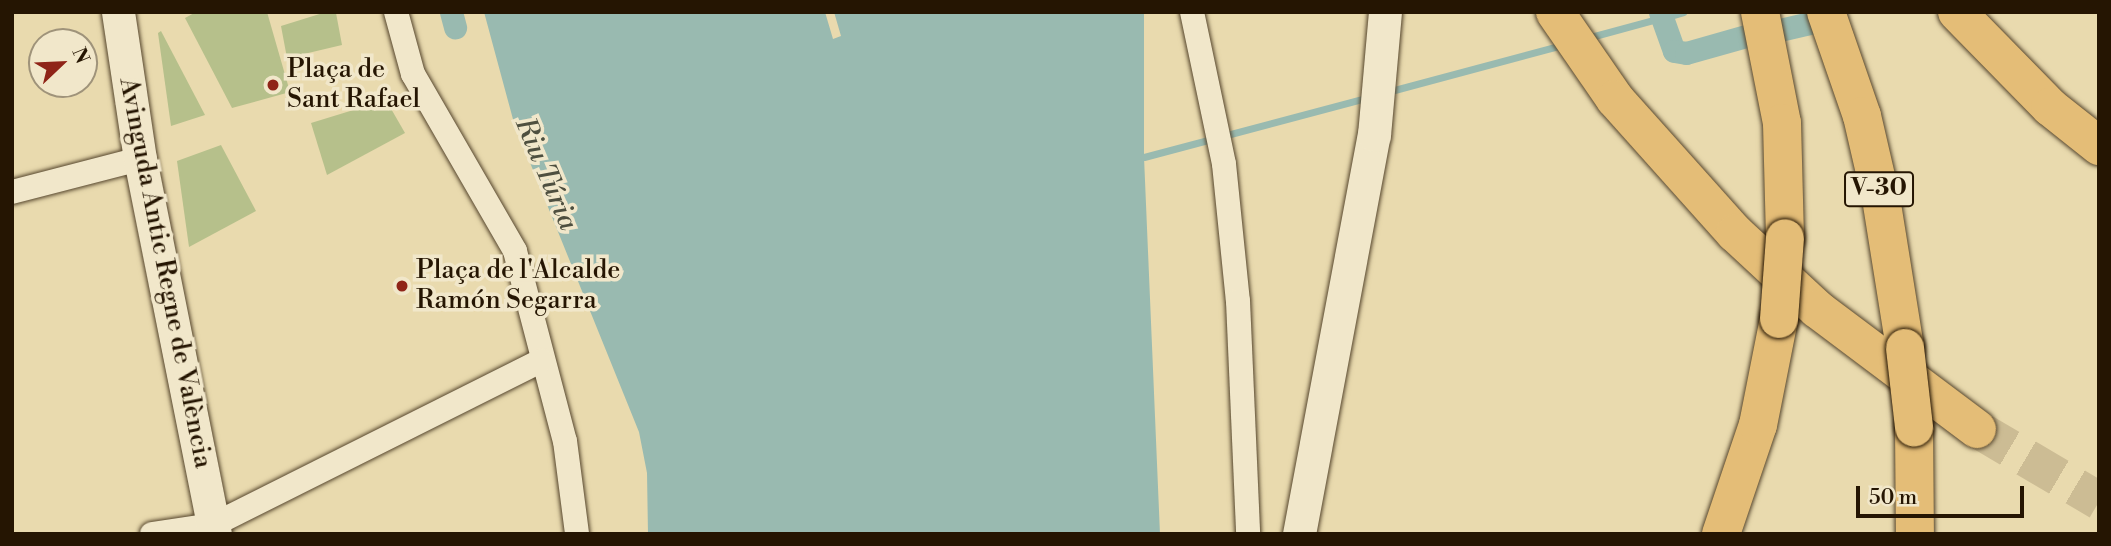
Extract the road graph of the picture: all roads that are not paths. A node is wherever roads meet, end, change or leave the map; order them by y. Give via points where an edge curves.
1 (118, 12) edge
2 (396, 12) edge
3 (1192, 12) edge
4 (1385, 12) edge
5 (1555, 12) edge
6 (1957, 12) edge
7 (1831, 24) edge
8 (1764, 29) edge
9 (2099, 146) edge
10 (141, 159) junction
11 (12, 192) edge
12 (541, 361) junction
13 (1978, 429) tunnel mouth
14 (214, 529) edge
15 (152, 534) edge
16 (577, 534) edge
17 (1248, 534) edge
18 (1299, 534) edge
19 (1721, 534) edge
20 (1915, 534) edge

1 - 10 main road, Avinguda Antic Regne de València
2 - 12 street via 413,74 515,251 535,320
3 - 17 street via 1224,164 1238,301
4 - 18 main road via 1374,135
5 - 13 highway via 1615,99 1735,233 1817,309
6 - 9 highway via 2050,107
7 - 20 highway, V-30, bridge via 1862,116 1881,198 1914,426
8 - 19 highway, bridge via 1782,123 1785,238 1779,318 1758,425
10 - 11 street
10 - 14 main road, Avinguda Antic Regne de València
12 - 14 street
12 - 16 street via 565,441
14 - 15 street

